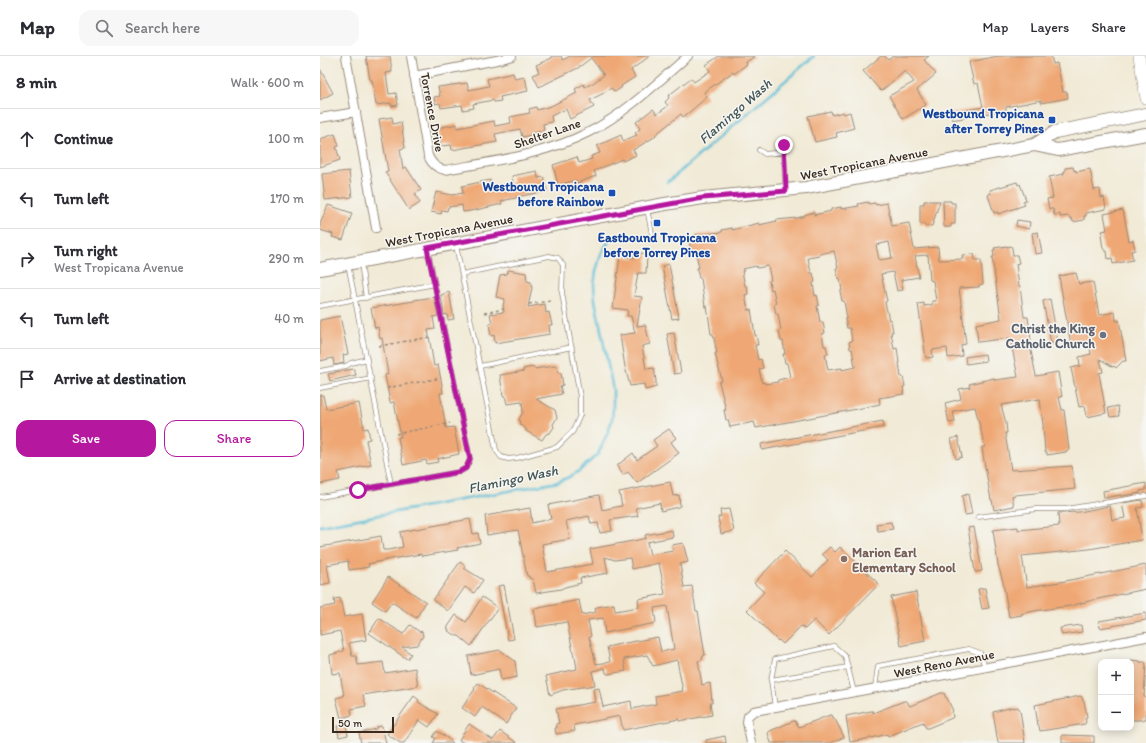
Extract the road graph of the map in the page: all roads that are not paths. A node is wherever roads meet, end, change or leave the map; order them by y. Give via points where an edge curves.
1 (346, 56) edge
2 (411, 56) edge
3 (512, 56) edge
4 (688, 56) edge
5 (1139, 56) edge
6 (414, 76) junction
7 (1146, 98) edge
8 (356, 112) junction
9 (1146, 114) edge
10 (320, 118) edge
11 (1146, 134) edge
12 (784, 145) dead end
13 (1034, 145) junction
14 (759, 150) dead end
15 (784, 152) junction
16 (438, 168) joint
17 (786, 191) junction
18 (647, 207) junction
19 (376, 228) dead end
20 (652, 234) dead end
21 (456, 243) junction
22 (427, 248) junction
23 (361, 261) junction
24 (348, 263) junction
25 (320, 269) edge
26 (462, 274) junction
27 (434, 284) junction
28 (366, 298) junction
29 (356, 300) junction
30 (320, 306) edge
31 (572, 347) junction
32 (367, 359) junction
33 (480, 366) junction
34 (320, 371) edge
35 (371, 378) junction
36 (320, 388) edge
37 (391, 484) junction
38 (1146, 496) edge
39 (320, 497) edge
40 (978, 517) dead end
41 (1146, 637) edge
42 (985, 667) junction
43 (848, 668) junction
44 (771, 680) junction
45 (875, 688) junction
46 (854, 692) junction
47 (775, 707) junction
48 (751, 743) edge

1 - 8 street
2 - 6 street, Torrence Drive
3 - 6 street
4 - 16 street, Shelter Lane via 633,103 588,132 542,150 511,158 445,170
5 - 7 main road
6 - 16 street, Torrence Drive via 428,156 432,164
8 - 10 street
8 - 19 street
9 - 13 main road, West Tropicana Avenue via 1055,132
11 - 13 main road, West Tropicana Avenue via 1058,150
12 - 15 lane
13 - 17 main road, West Tropicana Avenue
14 - 15 lane via 765,154
15 - 17 lane
17 - 18 main road, West Tropicana Avenue via 703,198
18 - 20 lane
18 - 21 main road, West Tropicana Avenue
21 - 22 main road, West Tropicana Avenue
21 - 26 lane
22 - 23 main road, West Tropicana Avenue
22 - 27 lane
23 - 24 main road, West Tropicana Avenue
23 - 28 lane
24 - 25 main road, West Tropicana Avenue
24 - 29 lane
26 - 31 lane via 548,256 558,258 563,265 562,293
26 - 33 lane
27 - 28 lane
27 - 37 lane via 470,459 466,468 459,472
28 - 29 lane
29 - 30 lane
29 - 32 lane
31 - 33 lane
31 - 33 lane via 580,397 580,415 573,431 556,446 517,458 508,459 496,450
32 - 34 lane
32 - 35 lane
35 - 36 lane
35 - 37 lane
37 - 39 lane
38 - 40 lane via 1066,509 1036,509
41 - 42 street, West Reno Avenue
42 - 45 street, West Reno Avenue
42 - 45 lane via 980,653 969,649 878,666
43 - 44 lane
43 - 44 lane via 845,656 834,646 775,659
43 - 46 lane
44 - 47 lane
45 - 46 street, West Reno Avenue
46 - 47 street, West Reno Avenue
47 - 48 street, West Reno Avenue via 754,711 748,716

